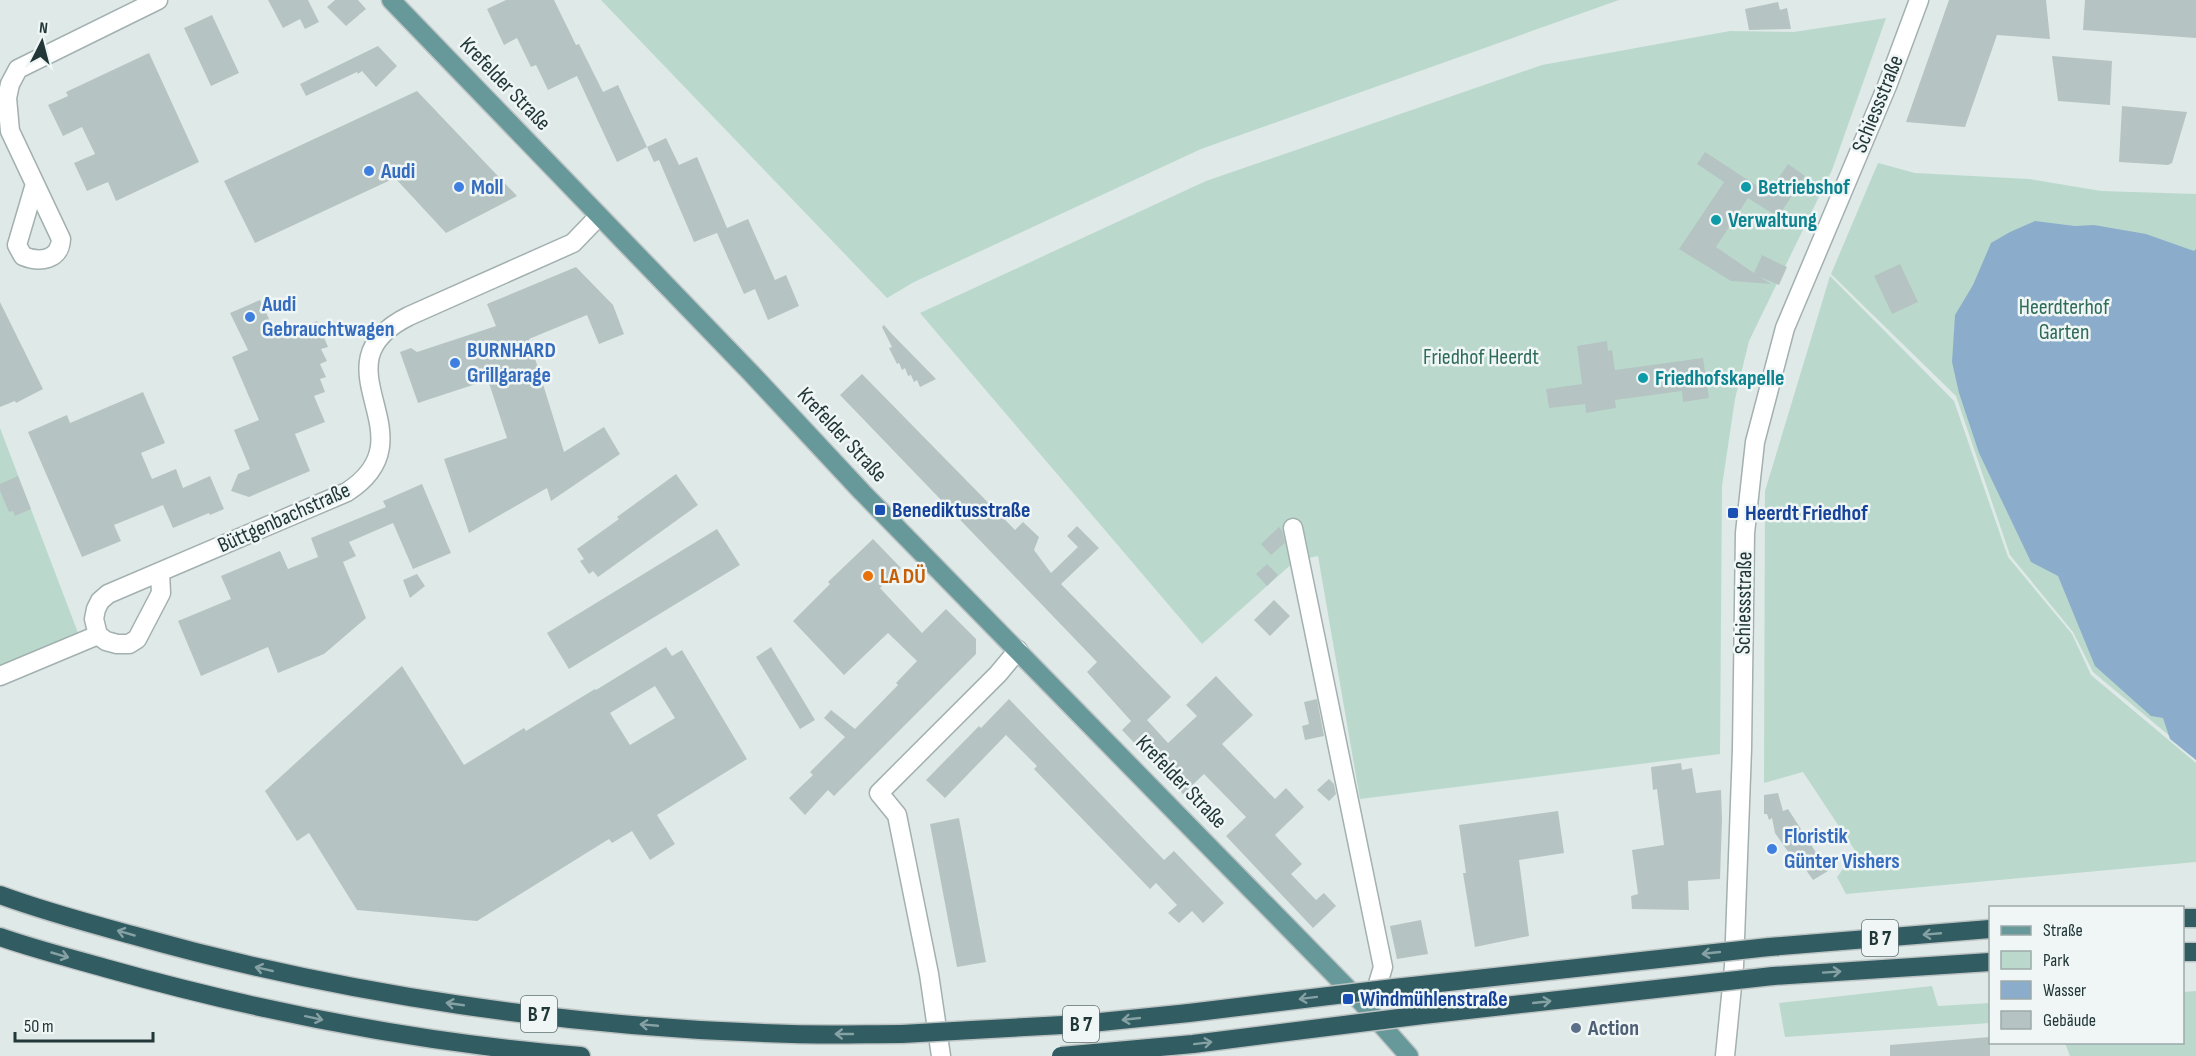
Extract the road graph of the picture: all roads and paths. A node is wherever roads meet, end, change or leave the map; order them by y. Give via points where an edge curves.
1 (158, 0) edge
2 (391, 0) edge
3 (1919, 0) edge
4 (35, 184) dead end
5 (599, 216) junction
6 (1293, 528) dead end
7 (160, 572) junction
8 (98, 634) junction
9 (1018, 650) junction
10 (0, 676) edge
11 (0, 895) edge
12 (1989, 929) edge
13 (2, 938) edge
14 (1989, 962) edge
15 (1363, 1004) junction
16 (580, 1056) edge
17 (941, 1056) edge
18 (1061, 1056) edge
19 (1409, 1056) edge
20 (1725, 1056) edge

1 - 4 street via 18,69 8,91 8,121
2 - 5 main road, Krefelder Straße
3 - 20 street, Schiessstraße via 1785,328 1755,442 1745,533 1734,966
5 - 7 street, Büttgenbachstraße via 573,243 409,316 380,337 367,364 382,444 371,470 356,487
5 - 9 main road, Krefelder Straße
6 - 15 street via 1383,967 1377,987
7 - 8 street, Büttgenbachstraße via 100,601 94,619
7 - 8 street via 161,593 137,639 123,645 106,641
8 - 10 street
9 - 15 main road, Krefelder Straße
9 - 17 street via 879,793 897,815
12 -> 11 highway, B 7, bridge via 1769,947 1081,1024 902,1034 791,1034 563,1017 354,987 182,949
13 -> 16 highway, B 7 via 240,1003 431,1039
18 -> 14 highway, B 7, bridge via 1773,976
15 - 19 main road, Krefelder Straße

